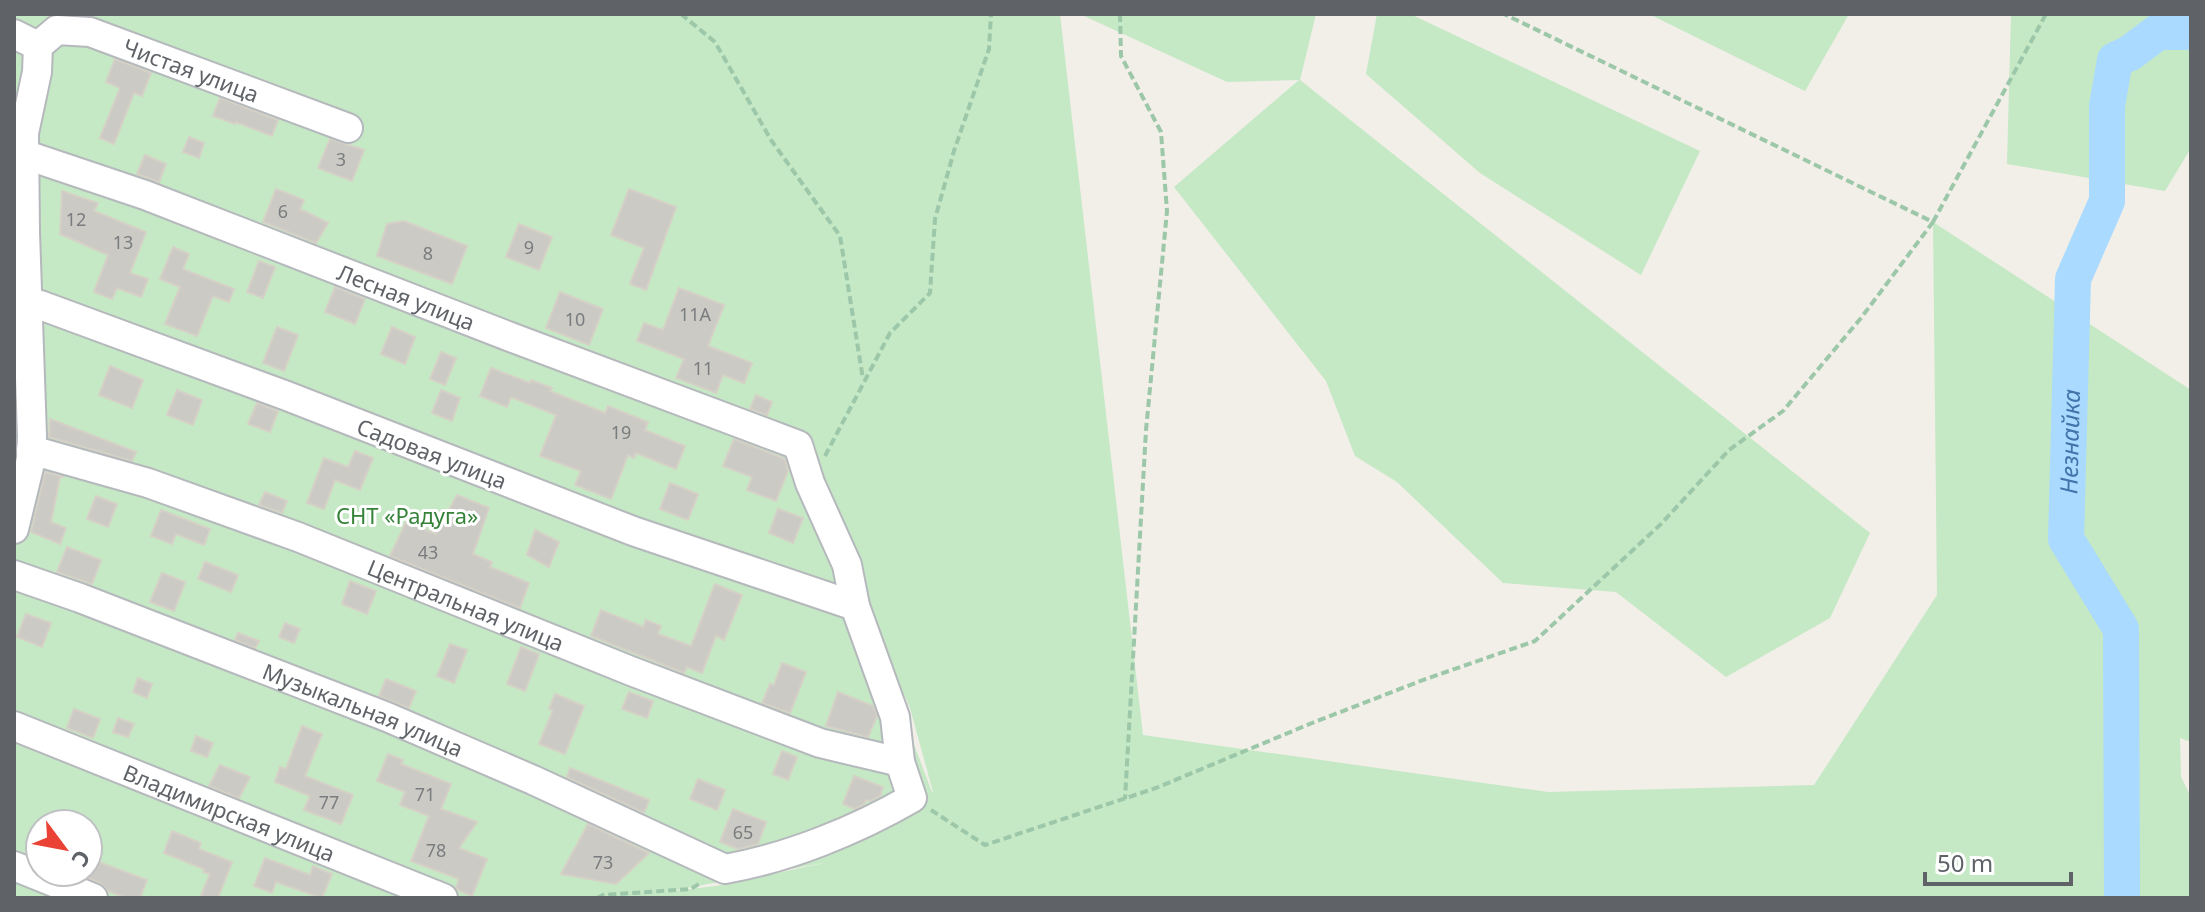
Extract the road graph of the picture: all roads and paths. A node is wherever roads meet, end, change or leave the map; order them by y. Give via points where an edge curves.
1 (681, 14) edge
2 (991, 14) edge
3 (1120, 14) edge
4 (1504, 14) edge
5 (2046, 14) edge
6 (26, 40) edge
7 (348, 128) dead end
8 (26, 155) junction
9 (1933, 222) junction
10 (29, 302) junction
11 (864, 382) junction
12 (31, 450) junction
13 (810, 483) junction
14 (14, 529) edge
15 (14, 575) edge
16 (846, 604) junction
17 (14, 726) edge
18 (900, 762) junction
19 (912, 798) junction
20 (1125, 799) junction
21 (715, 865) junction
22 (14, 866) edge
23 (93, 898) edge
24 (443, 898) edge
25 (597, 898) edge

1 - 11 path via 715,42 771,140 840,236
2 - 11 path via 989,49 935,219 930,293 890,333
3 - 20 path via 1121,56 1161,132 1167,211 1146,430
4 - 9 path
5 - 9 path
6 - 7 street, Чистая улица via 57,30 90,32
6 - 8 street, Чистая улица via 37,72 24,133
8 - 10 street, Чистая улица
8 - 13 street, Лесная улица via 145,195 798,445
9 - 20 path via 1783,411 1729,450 1661,524 1535,641
10 - 12 street, Чистая улица
10 - 16 street, Садовая улица via 633,531
11 - 13 path
12 - 14 street, Чистая улица
12 - 18 street, Центральная улица via 148,483 298,537 820,743
13 - 16 street via 847,565
15 - 21 street, Музыкальная улица via 387,717
16 - 18 street via 895,717
17 - 24 street, Владимирская улица
18 - 19 street
19 - 20 path via 985,845
19 - 21 street via 877,818 750,865
21 - 25 path via 691,889
22 - 23 street

